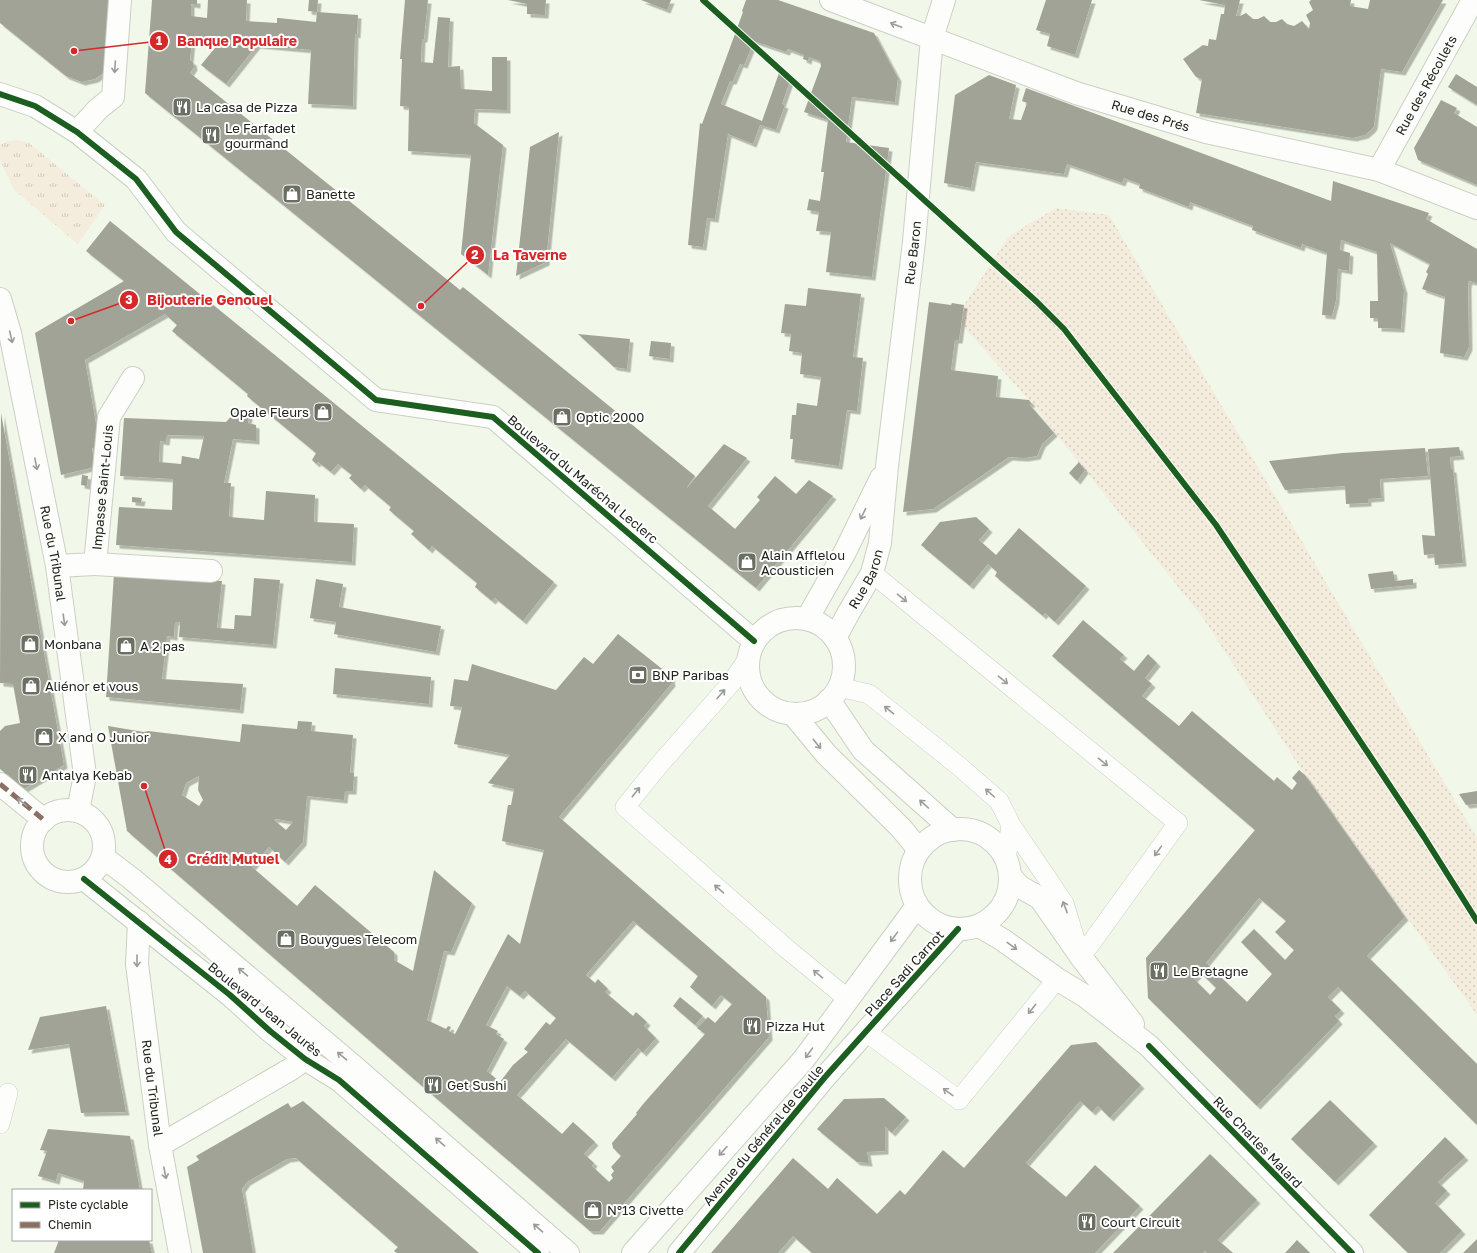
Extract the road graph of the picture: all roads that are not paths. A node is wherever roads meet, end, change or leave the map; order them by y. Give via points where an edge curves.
1 (120, 0) edge
2 (831, 0) edge
3 (944, 0) edge
4 (1473, 0) edge
5 (932, 38) junction
6 (0, 94) edge
7 (77, 132) junction
8 (1379, 170) junction
9 (1477, 208) edge
10 (0, 299) edge
11 (133, 378) dead end
12 (887, 466) junction
13 (95, 564) junction
14 (57, 566) junction
15 (211, 571) dead end
16 (872, 573) junction
17 (807, 619) junction
18 (835, 638) junction
19 (751, 650) junction
20 (834, 693) junction
21 (793, 714) junction
22 (0, 784) edge
23 (78, 811) junction
24 (44, 820) junction
25 (1011, 825) junction
26 (952, 830) junction
27 (919, 850) junction
28 (103, 857) junction
29 (1008, 868) junction
30 (84, 879) junction
31 (917, 906) junction
32 (139, 922) junction
33 (968, 928) junction
34 (1081, 957) junction
35 (1057, 979) junction
36 (848, 999) junction
37 (866, 1032) junction
38 (1149, 1046) junction
39 (305, 1059) junction
40 (8, 1093) dead end
41 (0, 1124) edge
42 (160, 1145) junction
43 (180, 1253) edge
44 (538, 1253) edge
45 (568, 1253) edge
46 (633, 1253) edge
47 (679, 1253) edge
48 (1352, 1253) edge

1 -> 7 main road via 113,97
5 -> 2 main road, Rue des Prés
3 - 5 main road, Rue Baron
4 - 8 main road, Rue des Récollets
5 - 8 main road, Rue des Prés via 1076,92 1206,132
5 - 12 main road, Rue Baron via 914,242
6 - 7 main road, Boulevard du Maréchal Leclerc via 35,106
7 - 19 main road, Boulevard du Maréchal Leclerc via 136,179 176,232 376,400 493,418
8 - 9 main road, Rue des Prés
10 -> 14 main road, Rue du Tribunal via 10,333
11 - 13 main road, Impasse Saint-Louis via 109,417
12 - 16 main road, Rue Baron via 880,543
12 -> 17 main road, Rue Baron via 845,552
13 - 14 main road, Impasse Saint-Louis
13 - 15 main road
14 -> 23 main road, Rue du Tribunal via 85,775
16 - 18 main road, Rue Baron
16 -> 34 lane via 1178,824
17 - 18 main road via 818,623
17 - 19 main road via 777,621 764,630
18 - 20 main road via 844,662 843,675
19 - 21 main road via 748,676 754,690 764,702 777,710
36 -> 19 lane via 625,807 732,682
20 - 21 main road via 818,708 806,713
25 -> 20 lane via 998,801 869,694
26 -> 20 main road via 863,750
21 -> 27 main road via 826,754 901,828
24 -> 22 main road
23 - 24 main road via 65,810 54,813
23 - 28 main road via 97,824 103,834
24 - 30 main road via 32,841 33,854 42,872 61,882 73,883
25 - 29 lane
34 -> 25 lane via 1064,903
26 - 27 main road via 928,840
26 - 29 main road via 969,830 985,836 997,846
27 - 31 main road via 912,863 909,877 911,892
28 - 30 main road via 93,874
45 -> 28 main road, Boulevard Jean Jaurès via 352,1065
29 - 33 main road via 1008,892 1002,906 992,918
29 - 34 main road via 1020,887 1040,898
30 - 32 main road, Boulevard Jean Jaurès
31 - 33 main road via 928,918 942,926
31 -> 36 main road, Place Sadi Carnot
32 - 39 main road, Boulevard Jean Jaurès
32 -> 42 main road, Rue du Tribunal via 137,964
33 -> 35 main road via 1003,940
33 - 37 main road, Place Sadi Carnot
34 - 38 main road, Rue Charles Malard
35 -> 37 lane via 959,1100
35 - 38 main road, Rue Charles Malard via 1085,996
36 -> 46 main road, Avenue du Général de Gaulle via 804,1059
37 - 47 main road, Avenue du Général de Gaulle via 825,1077
38 - 48 main road, Rue Charles Malard
39 - 42 main road
39 - 44 main road, Boulevard Jean Jaurès via 339,1080
40 - 41 lane
42 -> 43 main road, Rue du Tribunal

